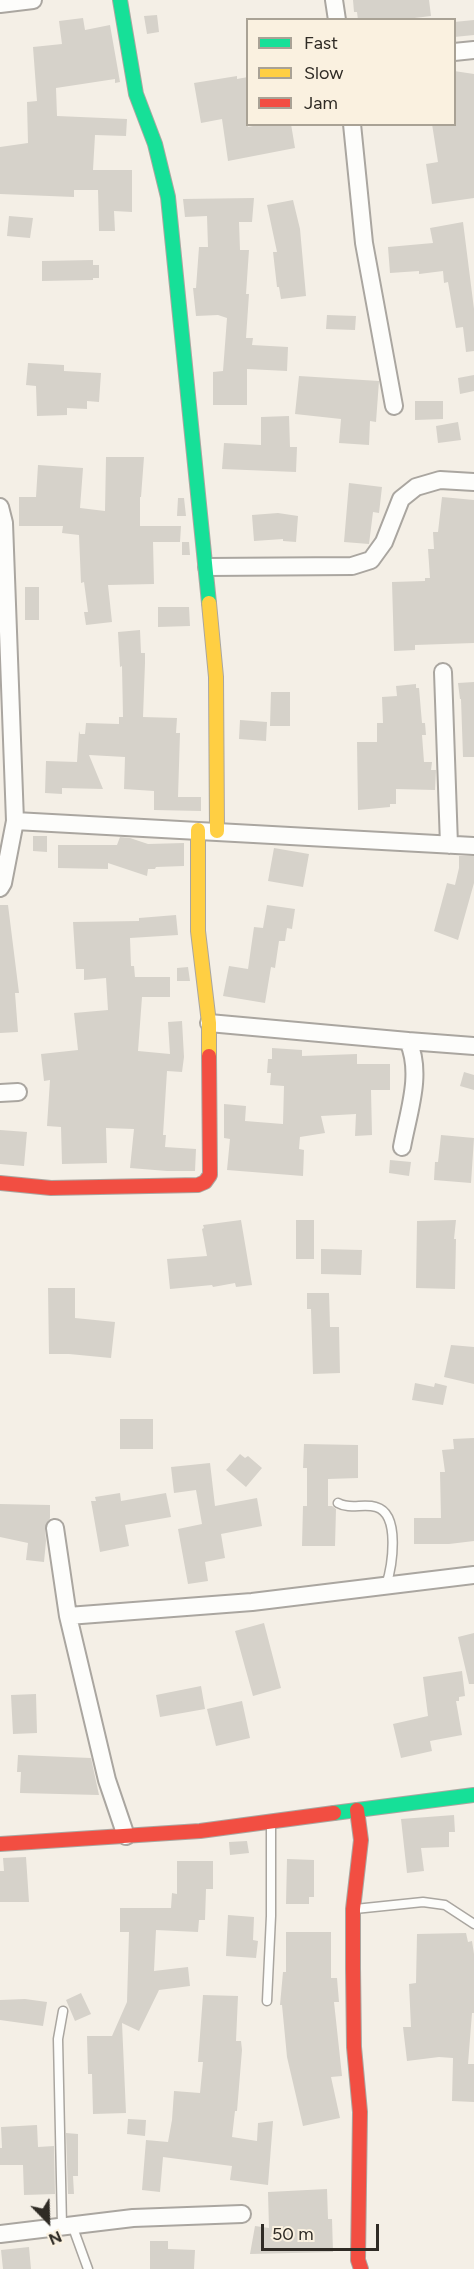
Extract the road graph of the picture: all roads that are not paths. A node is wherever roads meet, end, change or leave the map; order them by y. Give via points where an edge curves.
1 (33, 0) edge
2 (120, 0) edge
3 (334, 0) edge
4 (0, 4) edge
5 (337, 18) edge
6 (474, 50) edge
7 (456, 52) edge
8 (352, 126) edge
9 (394, 406) dead end
10 (474, 482) edge
11 (0, 507) edge
12 (207, 567) junction
13 (443, 672) dead end
14 (15, 821) junction
15 (198, 830) junction
16 (217, 831) junction
17 (449, 845) junction
18 (474, 846) edge
19 (0, 888) edge
20 (209, 1023) junction
21 (408, 1041) junction
22 (474, 1046) edge
23 (18, 1092) dead end
24 (0, 1093) edge
25 (402, 1147) dead end
26 (0, 1183) edge
27 (338, 1503) dead end
28 (55, 1528) dead end
29 (474, 1575) edge
30 (386, 1586) junction
31 (68, 1616) junction
32 (474, 1795) edge
33 (357, 1810) junction
34 (271, 1823) junction
35 (126, 1836) junction
36 (0, 1844) edge
37 (353, 1909) junction
38 (474, 1924) edge
39 (267, 2001) dead end
40 (63, 2011) dead end
41 (242, 2214) dead end
42 (67, 2226) junction
43 (0, 2234) edge
44 (88, 2269) edge
45 (361, 2269) edge

1 - 4 street
2 - 12 street via 136,94 155,144 168,197
3 - 5 street
6 - 7 street
8 - 9 street via 364,243
10 - 12 street via 440,480 416,487 401,499 384,542 371,560 352,566
11 - 14 street via 4,523
12 - 16 street via 216,677
13 - 17 street
14 - 15 street
14 - 19 street
15 - 16 street
15 - 20 street via 198,932
16 - 17 street
17 - 18 street
20 - 21 street
20 - 26 street via 210,1175 205,1182 51,1188
21 - 22 street
21 - 25 street via 414,1053 415,1076
23 - 24 street
27 - 30 lane via 345,1507 376,1507 391,1522 392,1552
28 - 31 street
29 - 30 street
30 - 31 street via 252,1602
31 - 35 street via 107,1780
32 - 33 street
33 - 34 street
33 - 37 street via 361,1840
34 - 35 street
34 - 39 lane
35 - 36 street
37 - 38 lane via 423,1902 446,1905
37 - 45 street
40 - 42 lane via 58,2039
41 - 42 street via 133,2218
42 - 43 street
42 - 44 lane

